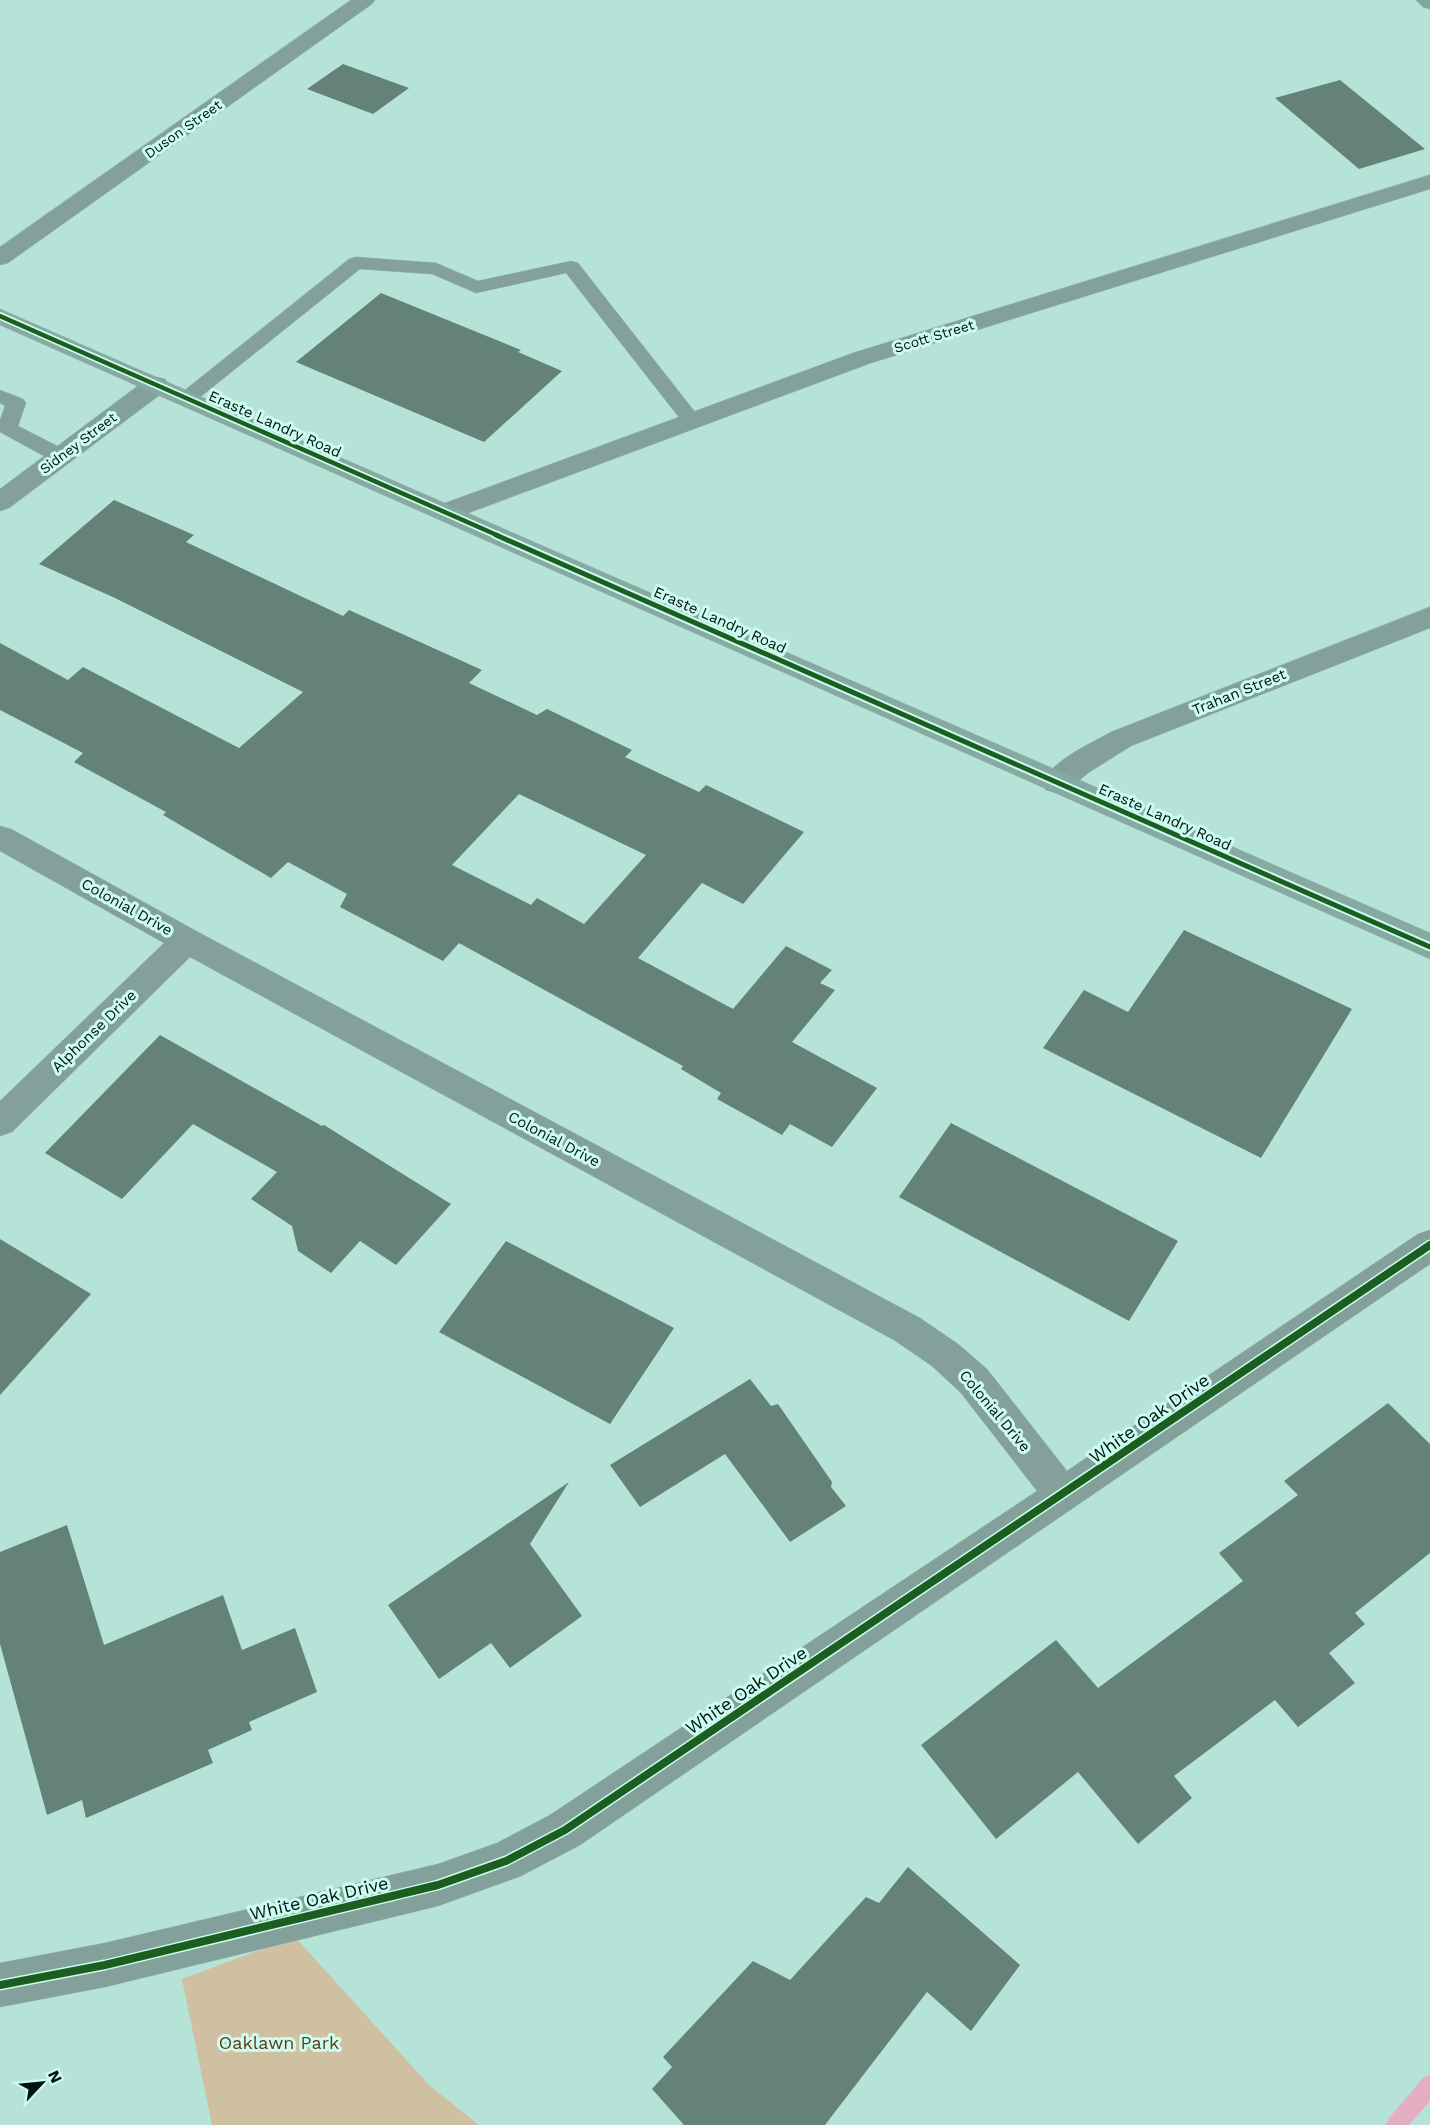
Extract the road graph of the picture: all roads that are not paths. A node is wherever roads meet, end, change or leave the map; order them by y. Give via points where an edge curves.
1 (366, 0) edge
2 (1426, 0) edge
3 (1430, 3) edge
4 (1430, 182) edge
5 (0, 258) edge
6 (0, 316) edge
7 (156, 385) junction
8 (0, 396) edge
9 (186, 398) junction
10 (692, 421) junction
11 (60, 456) junction
12 (0, 502) edge
13 (446, 512) junction
14 (1430, 617) edge
15 (1057, 782) junction
16 (0, 837) edge
17 (187, 941) junction
18 (1430, 947) edge
19 (0, 1122) edge
20 (1430, 1245) edge
21 (1063, 1495) junction
22 (0, 1984) edge

1 - 5 street, Duson Street
2 - 3 main road
4 - 10 street, Scott Street via 862,358
6 - 7 street, Eraste Landry Road
7 - 9 street, Eraste Landry Road
7 - 11 street, Sidney Street
8 - 11 lane via 16,403 7,428
9 - 10 lane via 356,263 436,269 476,287 571,267
9 - 13 street, Eraste Landry Road
10 - 13 street, Scott Street
11 - 12 street, Sidney Street
13 - 15 street, Eraste Landry Road
14 - 15 street, Trahan Street via 1121,739
15 - 18 street, Eraste Landry Road
16 - 17 street, Colonial Drive
17 - 19 street, Alphonse Drive
17 - 21 street, Colonial Drive via 907,1329 974,1381
20 - 21 street, White Oak Drive
21 - 22 street, White Oak Drive via 565,1830 506,1861 438,1885 105,1965

